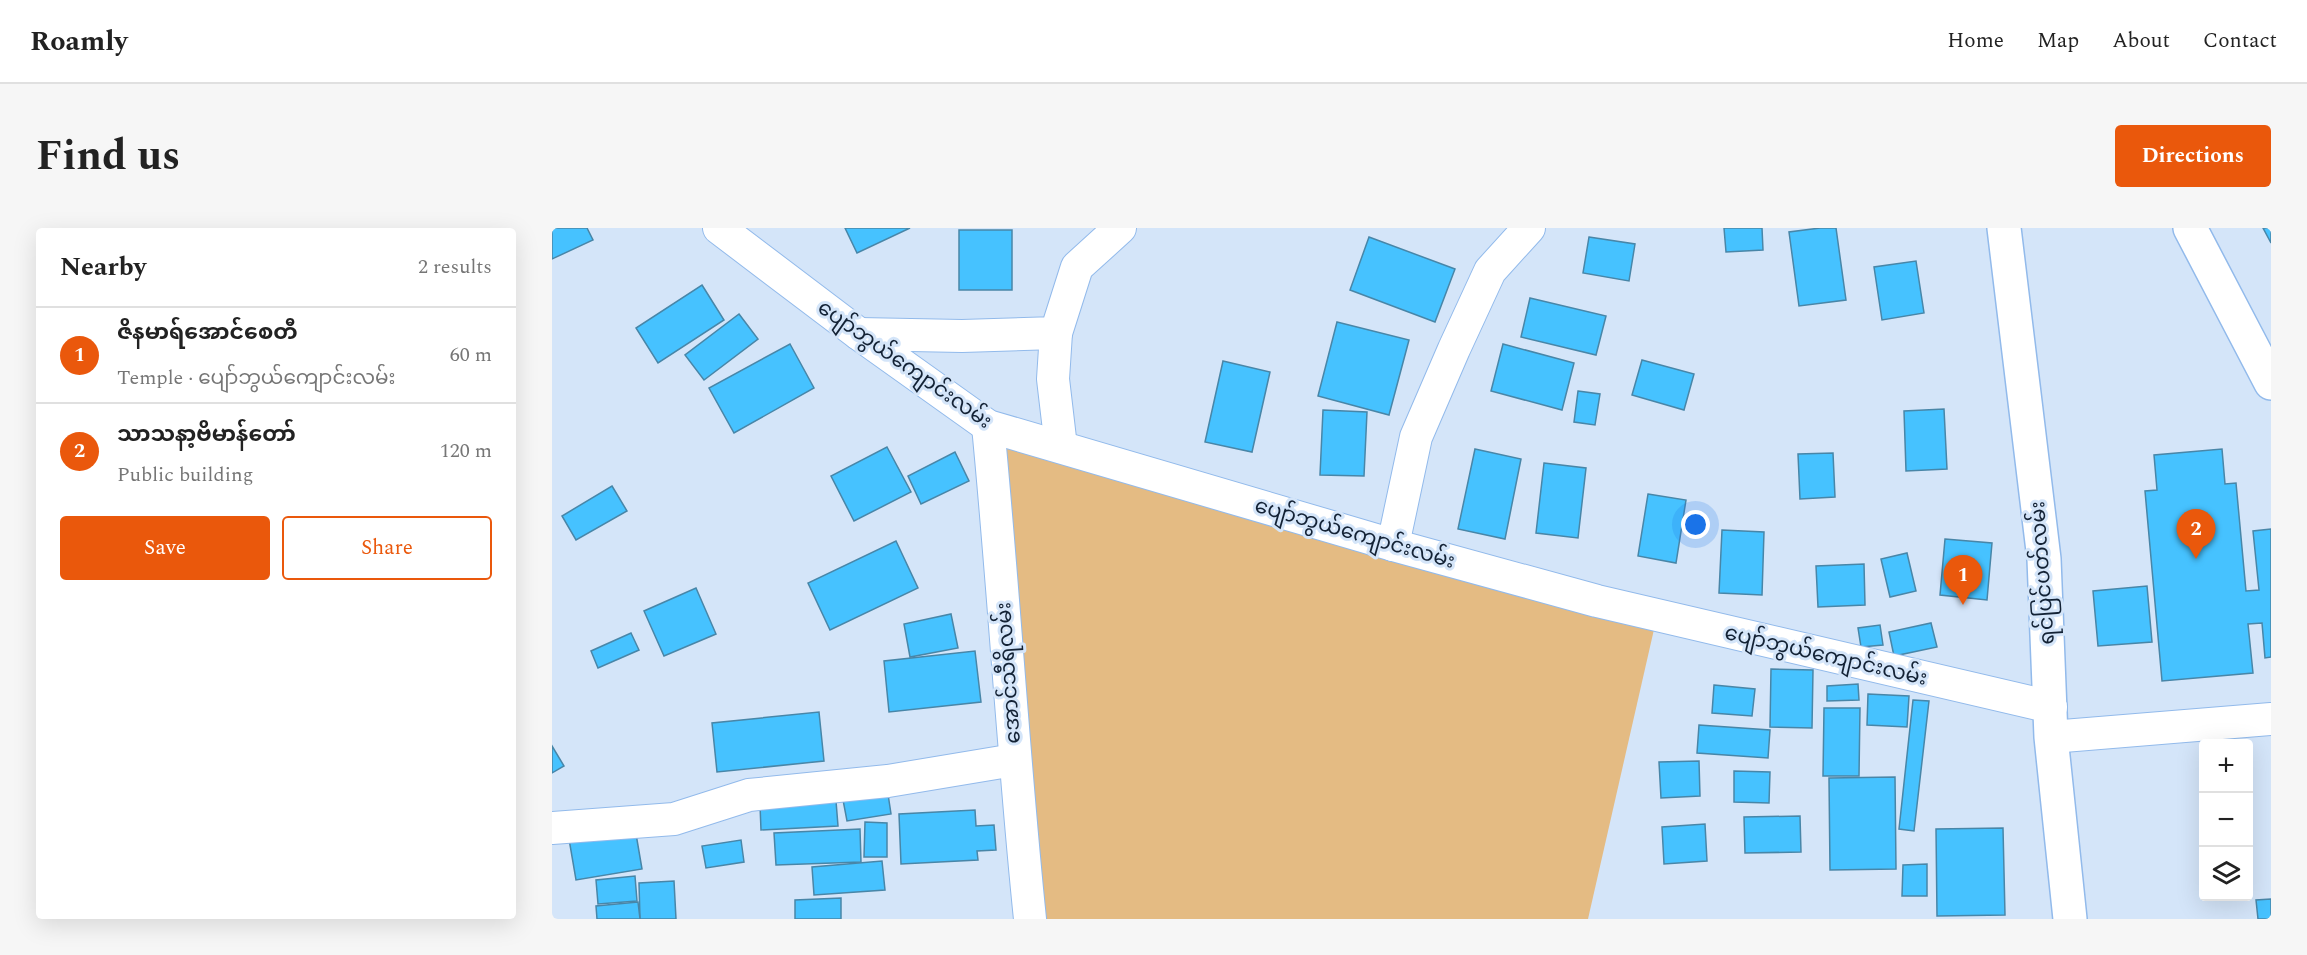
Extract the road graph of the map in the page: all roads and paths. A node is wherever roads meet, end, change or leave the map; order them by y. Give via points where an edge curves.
1 (719, 228) edge
2 (1120, 228) edge
3 (1528, 228) edge
4 (2004, 228) edge
5 (2190, 228) edge
6 (1056, 333) junction
7 (859, 334) junction
8 (2271, 383) edge
9 (988, 426) junction
10 (1061, 447) junction
11 (1393, 545) junction
12 (2271, 719) edge
13 (2051, 722) junction
14 (1014, 760) junction
15 (552, 828) edge
16 (1030, 919) edge
17 (2070, 919) edge

1 - 7 street, ပျော်ဘွယ်ကျောင်းလမ်း
2 - 6 street via 1077,267
3 - 11 street via 1490,271 1416,437
4 - 13 street, ရင်ပြင်ပတ်လမ်း via 2044,559
5 - 8 street
6 - 7 street
6 - 10 street via 1053,379
7 - 9 street, ပျော်ဘွယ်ကျောင်းလမ်း
9 - 10 street, ပျော်ဘွယ်ကျောင်းလမ်း
9 - 14 street, အောင်သီရိလမ်း
10 - 11 street, ပျော်ဘွယ်ကျောင်းလမ်း
11 - 13 street, ပျော်ဘွယ်ကျောင်းလမ်း
12 - 13 street, ပျော်ဘွယ်ကျောင်းလမ်း
13 - 17 street, ရင်ပြင်ပတ်လမ်း
14 - 15 street via 888,781 749,795 674,819
14 - 16 street, အောင်သီရိလမ်း

